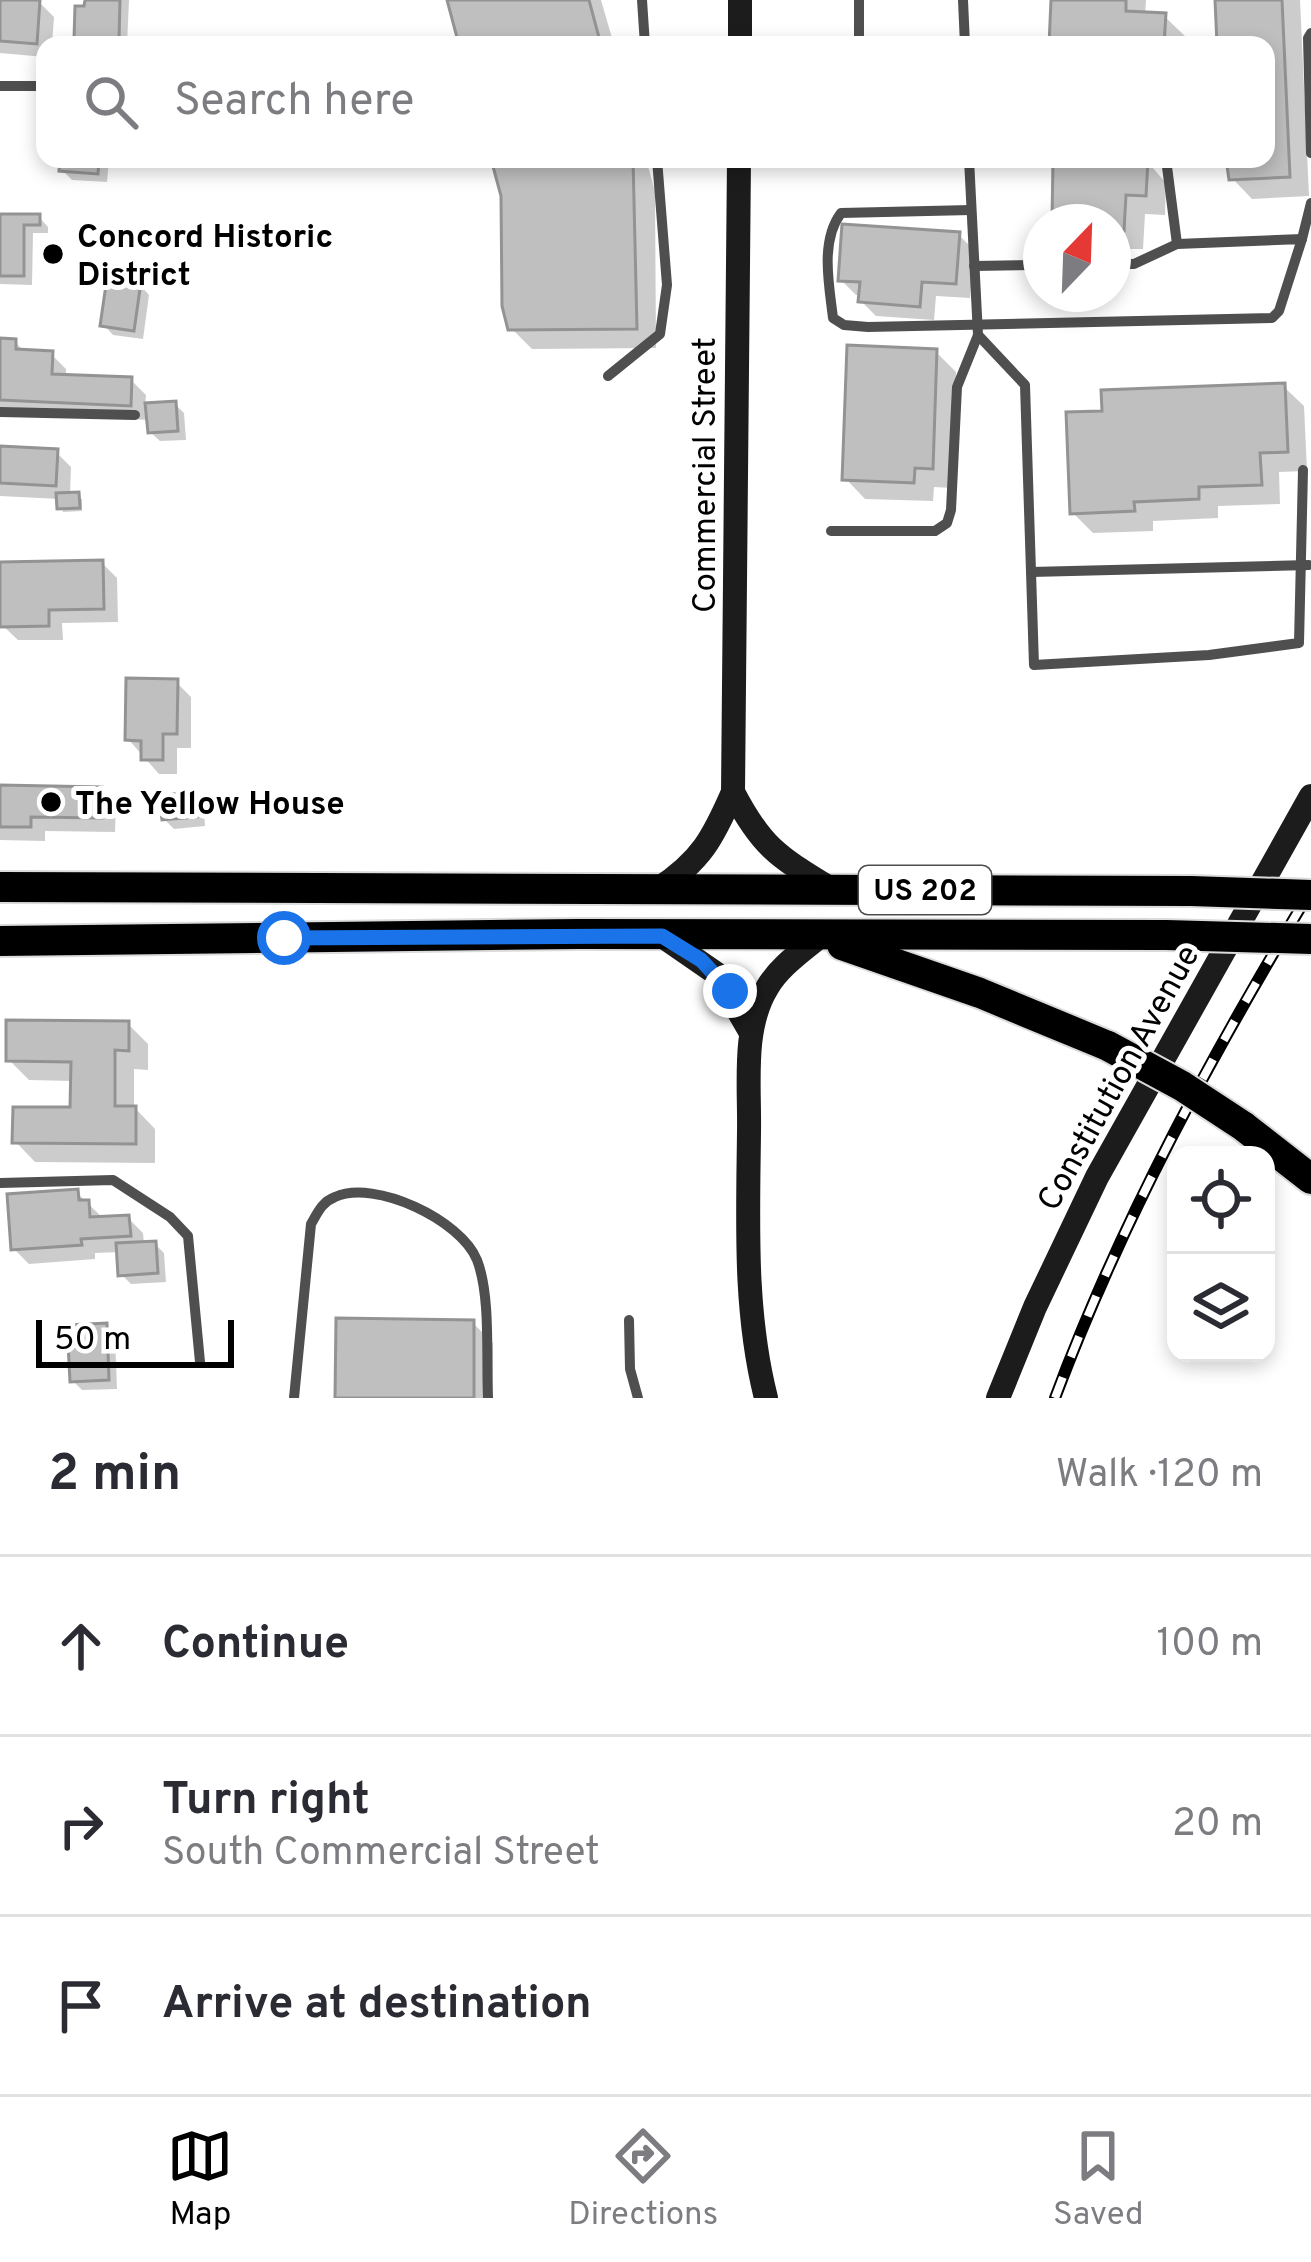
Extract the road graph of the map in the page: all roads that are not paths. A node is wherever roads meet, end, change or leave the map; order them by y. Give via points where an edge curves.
1 (642, 0) edge
2 (740, 0) edge
3 (859, 0) edge
4 (962, 0) edge
5 (1311, 33) edge
6 (644, 36) edge
7 (740, 36) edge
8 (859, 36) edge
9 (964, 36) edge
10 (0, 86) edge
11 (36, 86) edge
12 (1311, 153) edge
13 (658, 168) edge
14 (739, 168) edge
15 (969, 168) edge
16 (1167, 168) edge
17 (1311, 202) edge
18 (971, 210) junction
19 (1302, 239) junction
20 (1177, 244) junction
21 (1131, 264) edge
22 (1023, 265) edge
23 (974, 266) junction
24 (977, 330) junction
25 (608, 376) dead end
26 (0, 412) edge
27 (134, 415) dead end
28 (1303, 470) dead end
29 (831, 531) dead end
30 (1307, 565) edge
31 (1031, 572) junction
32 (734, 792) junction
33 (1311, 796) edge
34 (0, 887) edge
35 (658, 889) junction
36 (831, 889) junction
37 (1311, 895) edge
38 (662, 936) junction
39 (819, 937) junction
40 (1311, 939) edge
41 (0, 941) edge
42 (751, 1033) junction
43 (1311, 1179) edge
44 (0, 1183) edge
45 (629, 1320) dead end
46 (200, 1362) dead end
47 (294, 1398) edge
48 (488, 1398) edge
49 (638, 1398) edge
50 (766, 1398) edge
51 (998, 1398) edge

1 - 6 lane
2 - 7 street
3 - 8 lane
4 - 9 lane
5 - 12 lane
10 - 11 lane
13 - 25 lane via 667,285 660,334
14 - 32 street, Commercial Street
15 - 18 lane
16 - 20 lane
17 - 19 lane
18 - 23 lane
18 - 24 lane via 842,213 832,225 827,271 832,318 844,326
19 - 20 lane
19 - 24 lane via 1272,318
20 - 21 lane
22 - 23 lane
23 - 24 lane
24 - 29 lane via 957,387 947,523 935,531
24 - 31 lane via 1025,386
26 - 27 lane
28 - 30 lane
30 - 31 lane
30 - 31 lane via 1299,643 1034,665
32 - 35 street, Commercial Street via 704,851
32 - 36 street via 778,857
33 - 51 street, Constitution Avenue via 1086,1198
34 - 35 main road, US 202
35 - 36 main road, US 202
36 - 37 main road, US 202, bridge
38 - 39 main road, US 202
38 - 41 main road, US 202
38 - 42 street via 717,974
39 - 40 main road, US 202, bridge
39 - 42 street via 766,989
39 - 43 main road, bridge via 1108,1046 1182,1086
42 - 50 street via 748,1256
44 - 46 lane via 112,1180 170,1217 188,1236
45 - 49 lane
47 - 48 lane via 311,1223 322,1203 340,1194 395,1198 428,1213 475,1254

